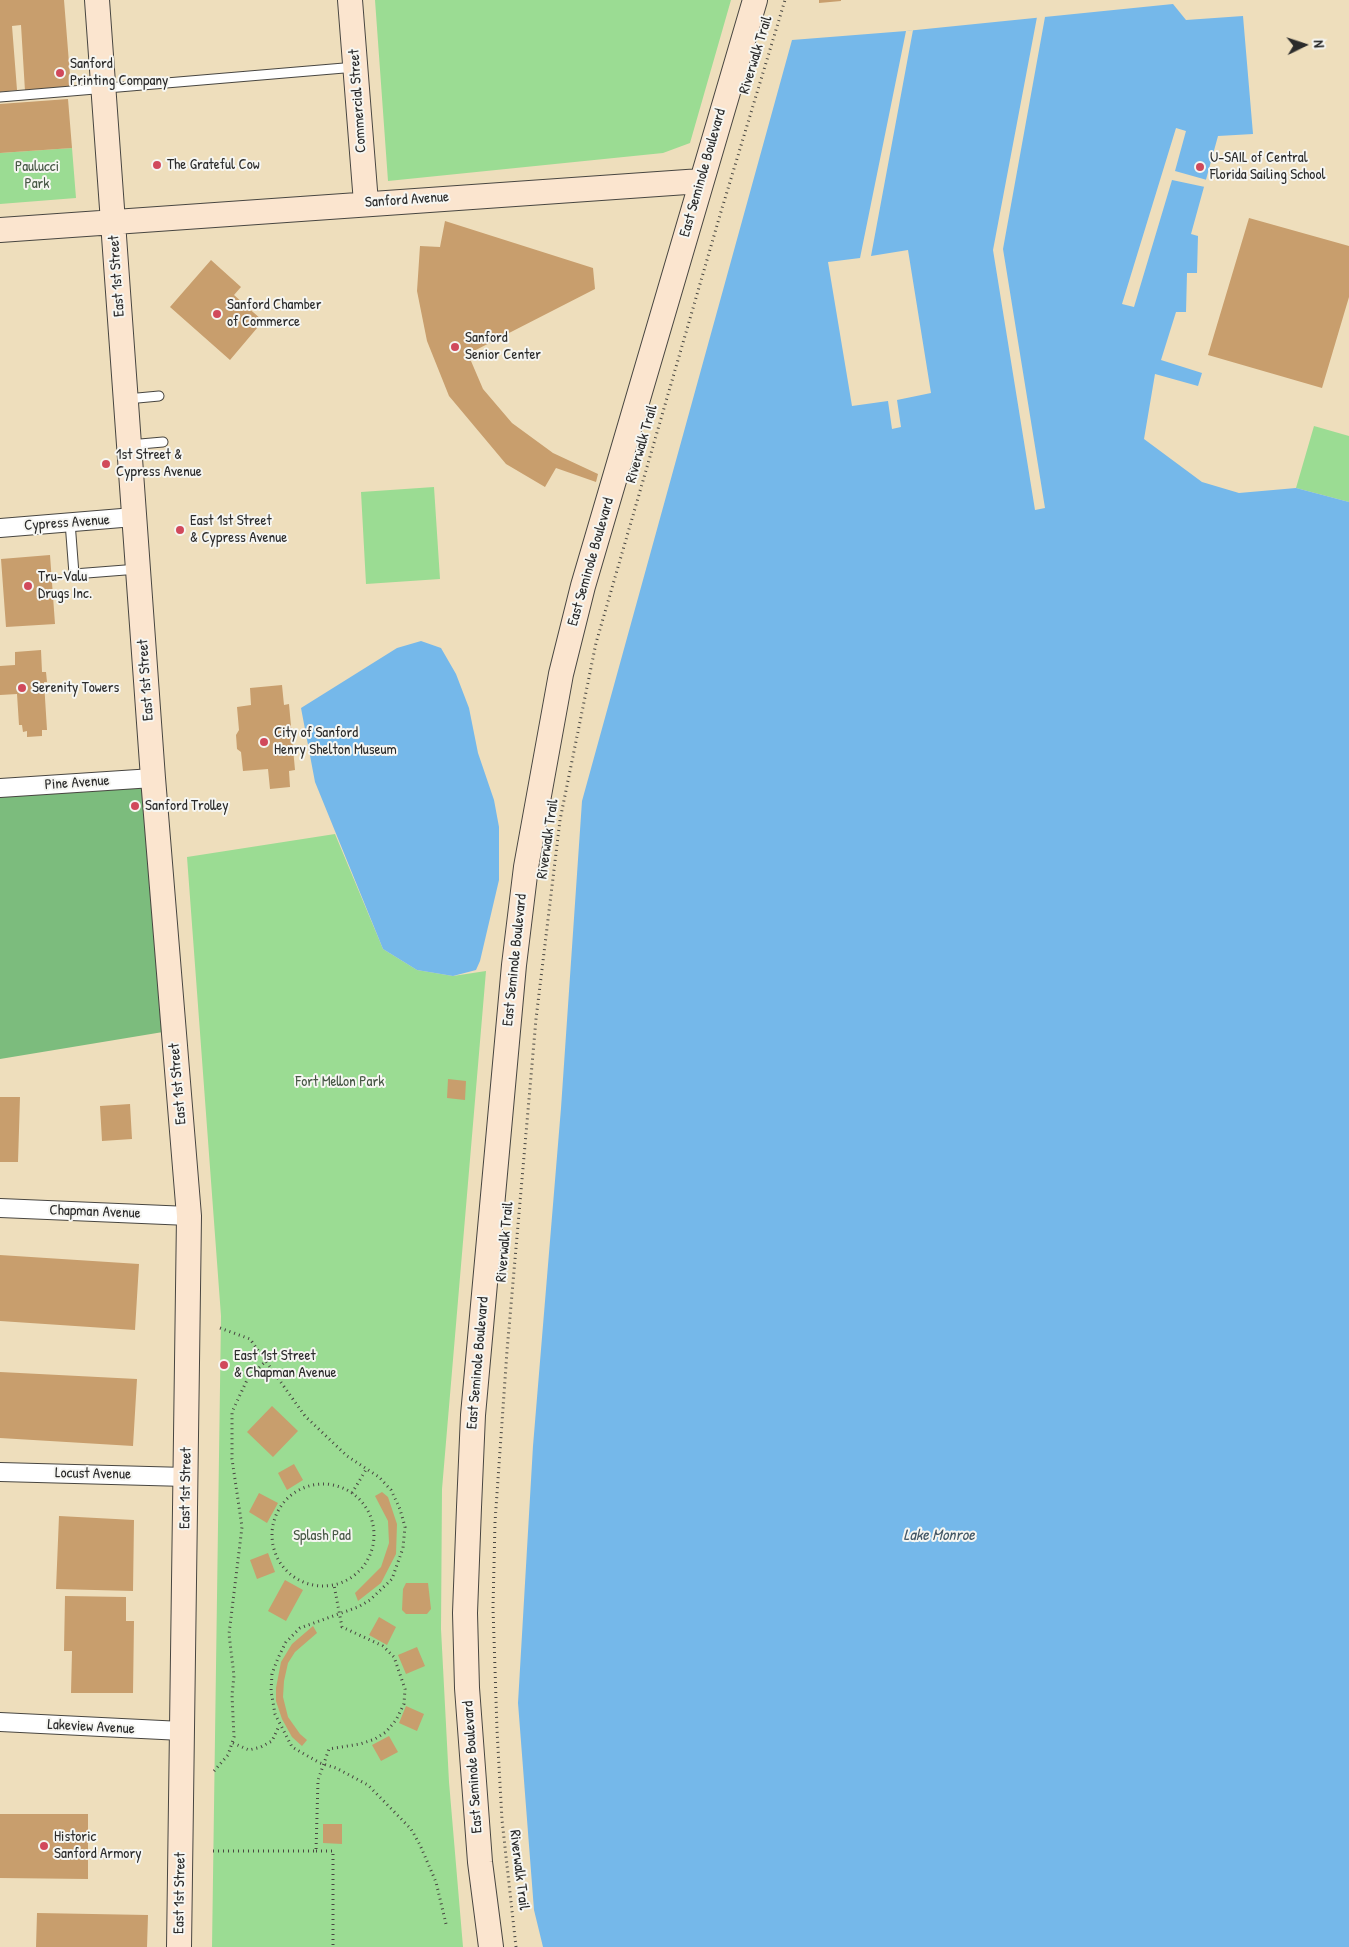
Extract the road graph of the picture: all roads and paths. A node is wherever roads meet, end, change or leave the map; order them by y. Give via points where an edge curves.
1 (97, 0) edge
2 (350, 0) edge
3 (754, 0) edge
4 (785, 0) edge
5 (356, 67) junction
6 (104, 88) junction
7 (0, 97) edge
8 (701, 181) junction
9 (366, 203) junction
10 (114, 222) junction
11 (0, 230) edge
12 (159, 396) dead end
13 (125, 399) junction
14 (163, 442) dead end
15 (129, 445) junction
16 (134, 518) junction
17 (70, 522) junction
18 (0, 528) edge
19 (138, 570) junction
20 (153, 778) junction
21 (0, 788) edge
22 (0, 1208) edge
23 (189, 1216) junction
24 (220, 1328) dead end
25 (266, 1361) junction
26 (367, 1468) junction
27 (0, 1472) edge
28 (186, 1477) junction
29 (352, 1493) junction
30 (334, 1585) junction
31 (340, 1613) junction
32 (0, 1722) edge
33 (279, 1725) junction
34 (182, 1730) junction
35 (233, 1742) junction
36 (325, 1765) junction
37 (214, 1771) dead end
38 (213, 1851) dead end
39 (316, 1851) junction
40 (446, 1924) dead end
41 (180, 1947) edge
42 (333, 1947) edge
43 (491, 1947) edge
44 (516, 1947) edge

1 - 6 street, East 1st Street
2 - 5 street, Commercial Street
3 - 8 street, East Seminole Boulevard
4 - 44 path, Riverwalk Trail via 596,643 560,820 536,1019 495,1522 493,1608 497,1730 502,1820
5 - 6 lane
5 - 9 street, Commercial Street
6 - 7 lane
6 - 10 street, East 1st Street
8 - 9 street, Sanford Avenue
8 - 43 street, East Seminole Boulevard via 583,586 561,674 526,867 515,955 473,1415 465,1613 471,1756
9 - 10 street, Sanford Avenue
10 - 11 street, Sanford Avenue
10 - 13 street, East 1st Street
12 - 13 lane
13 - 15 street, East 1st Street
14 - 15 lane
15 - 16 street, East 1st Street
16 - 17 street, Cypress Avenue
16 - 19 street, East 1st Street
17 - 18 street, Cypress Avenue
17 - 19 lane via 74,574
19 - 20 street, East 1st Street
20 - 21 street, Pine Avenue
20 - 23 street, East 1st Street
22 - 23 street, Chapman Avenue
23 - 28 street, East 1st Street
24 - 25 path via 250,1339
25 - 26 path via 305,1416 347,1456
25 - 35 path via 248,1378 239,1393 231,1423 232,1459 242,1527 229,1634 234,1676
26 - 29 path
26 - 31 path via 391,1490 405,1527 403,1548 392,1579 382,1590 364,1604
27 - 28 street, Locust Avenue
28 - 34 street, East 1st Street
29 - 30 path via 365,1505 371,1517 374,1542 371,1554 356,1574
29 - 30 path via 332,1484 306,1487 285,1502 273,1525 275,1551 288,1572 309,1584
30 - 31 path
31 - 33 path via 300,1628 286,1642 272,1674 271,1691
31 - 36 path via 342,1627 383,1646 394,1657 405,1689 404,1704 386,1732 375,1740 329,1749
32 - 34 street, Lakeview Avenue
33 - 35 path via 272,1741 261,1747 249,1750
33 - 36 path via 292,1747
34 - 41 street, East 1st Street
35 - 37 path via 228,1755
36 - 39 path via 318,1780
36 - 40 path via 368,1785 411,1830 436,1882
38 - 39 path
39 - 42 path via 333,1851

